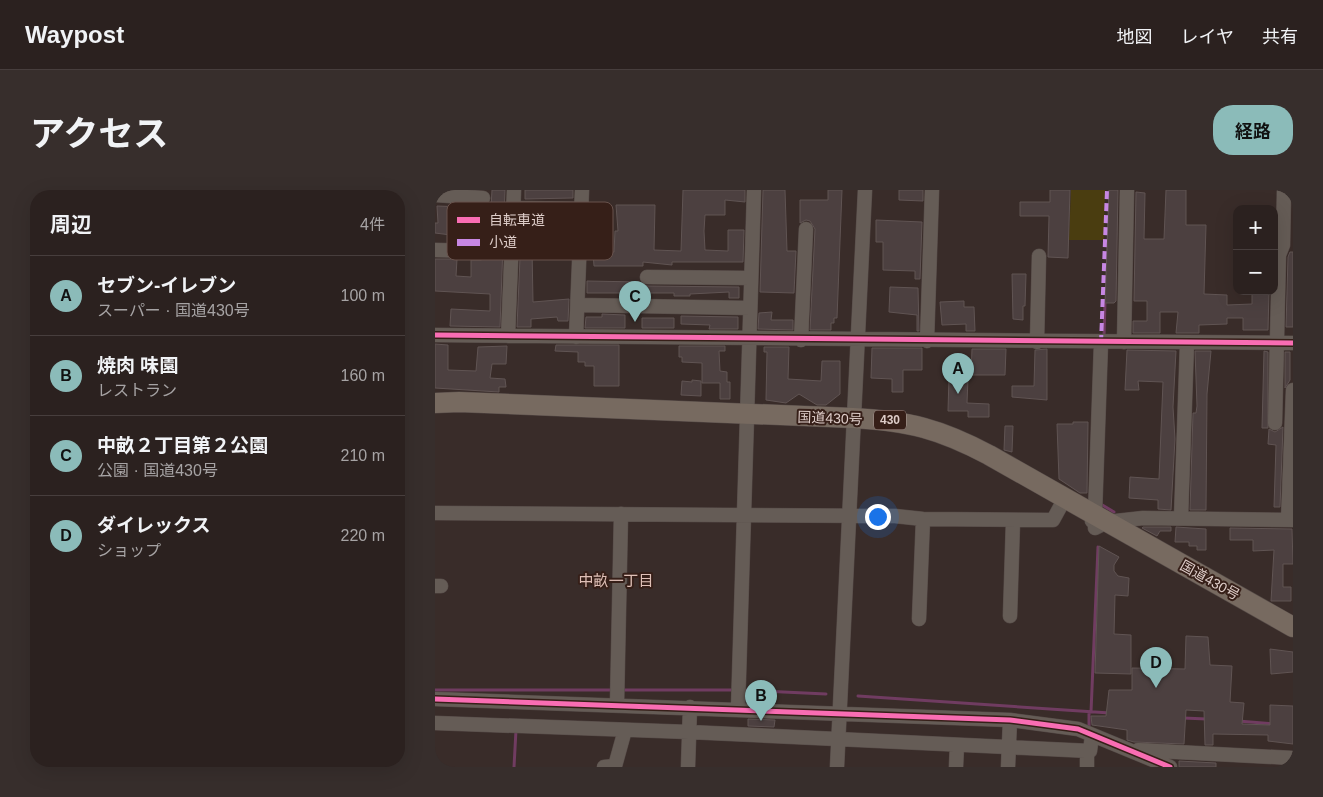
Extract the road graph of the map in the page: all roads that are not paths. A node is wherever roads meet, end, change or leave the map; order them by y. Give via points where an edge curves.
1 (754, 190) edge
2 (865, 190) edge
3 (932, 190) edge
4 (1127, 190) edge
5 (1284, 190) edge
6 (435, 196) edge
7 (483, 198) dead end
8 (806, 229) dead end
9 (1039, 256) dead end
10 (512, 260) edge
11 (579, 260) edge
12 (647, 277) dead end
13 (751, 278) junction
14 (578, 306) junction
15 (750, 308) junction
16 (435, 335) edge
17 (508, 336) junction
18 (576, 337) junction
19 (749, 339) junction
20 (801, 340) junction
21 (857, 341) junction
22 (927, 341) junction
23 (1037, 342) junction
24 (1101, 342) junction
25 (1124, 342) junction
26 (1187, 343) junction
27 (1276, 343) junction
28 (1293, 343) edge
29 (1293, 390) edge
30 (435, 403) edge
31 (435, 414) edge
32 (747, 421) junction
33 (1275, 423) dead end
34 (853, 425) junction
35 (1063, 503) junction
36 (435, 512) edge
37 (621, 514) junction
38 (747, 515) junction
39 (849, 516) junction
40 (1181, 518) junction
41 (923, 519) junction
42 (1013, 520) junction
43 (1291, 520) edge
44 (1097, 522) junction
45 (1010, 616) dead end
46 (919, 618) dead end
47 (1293, 627) edge
48 (1293, 639) edge
49 (617, 695) junction
50 (435, 699) edge
51 (690, 707) junction
52 (738, 709) junction
53 (840, 713) junction
54 (1009, 720) junction
55 (435, 723) edge
56 (625, 730) junction
57 (687, 730) junction
58 (1092, 735) junction
59 (839, 738) junction
60 (957, 745) junction
61 (1011, 745) junction
62 (1130, 749) junction
63 (1087, 751) junction
64 (1293, 758) edge
65 (604, 767) edge
66 (688, 767) edge
67 (837, 767) edge
68 (956, 767) edge
69 (1008, 767) edge
70 (1087, 767) edge
71 (1170, 767) edge

1 - 13 street
2 - 21 street
3 - 22 street
4 - 25 street
5 - 27 street
6 - 7 street
8 - 20 street
9 - 23 street
10 - 17 street
11 - 14 street
12 - 13 street
13 - 15 street
14 - 15 street
14 - 18 street
15 - 19 street
16 - 17 street
17 - 18 street
18 - 19 street
19 - 20 street
19 - 32 street
20 - 21 street
21 - 22 street
21 - 34 street
22 - 23 street
23 - 24 street
24 - 25 street
24 - 44 street
25 - 26 street
26 - 27 street
26 - 40 street
27 - 28 street
27 - 33 street
29 - 43 street
30 - 32 highway, 国道430号 / 430
31 - 32 highway, 国道430号 / 430
32 - 34 highway, 国道430号 / 430
32 - 38 street
34 - 35 highway, 国道430号 / 430 via 930,442
34 - 39 street
35 - 42 street via 1053,520
35 - 44 highway, 国道430号 / 430
36 - 37 street
37 - 38 street
37 - 49 street
38 - 39 street
38 - 52 street
39 - 41 street
39 - 53 street
40 - 43 street
40 - 44 street
41 - 42 street
41 - 46 street
42 - 45 street
44 - 47 highway, 国道430号 / 430
44 - 48 highway, 国道430号 / 430
49 - 50 street
49 - 51 street
51 - 52 street
51 - 57 street
52 - 53 street
53 - 54 street
53 - 59 street
54 - 58 street via 1062,726
54 - 61 street
55 - 56 street
56 - 57 street
56 - 65 street via 615,766
57 - 59 street
57 - 66 street
58 - 62 street
58 - 63 street via 1090,751
59 - 60 street
59 - 67 street
60 - 61 street
60 - 68 street
61 - 63 street
61 - 69 street
62 - 64 street
62 - 71 street
63 - 70 street

